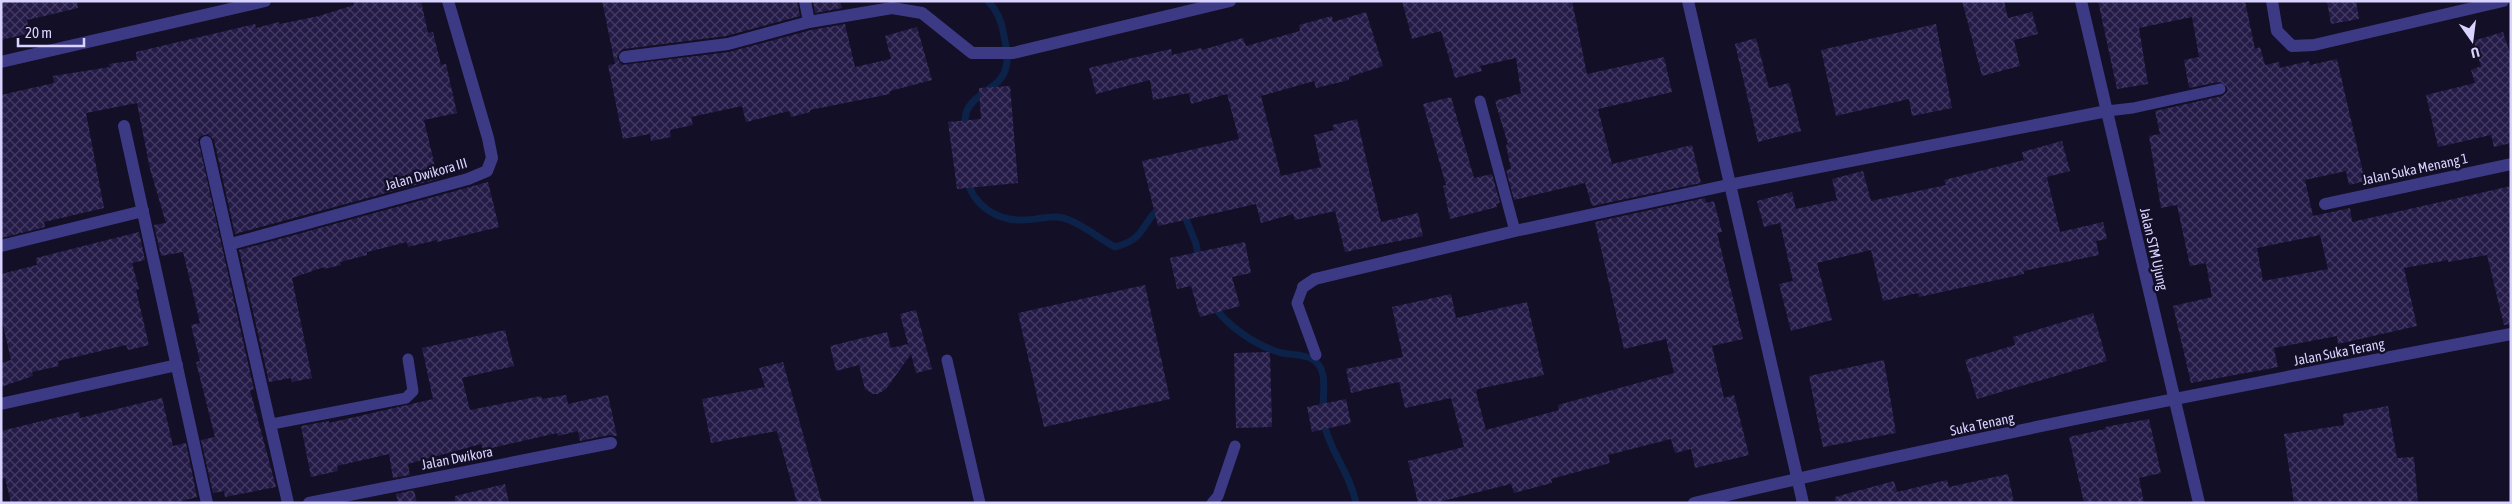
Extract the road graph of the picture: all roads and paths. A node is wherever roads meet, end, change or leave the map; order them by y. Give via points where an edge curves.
1 (265, 1) edge
2 (448, 1) edge
3 (805, 1) edge
4 (1230, 1) edge
5 (1688, 1) edge
6 (2081, 1) edge
7 (2272, 1) edge
8 (2503, 1) edge
9 (809, 22) junction
10 (625, 57) dead end
11 (1, 62) edge
12 (2220, 89) dead end
13 (1480, 100) dead end
14 (2107, 111) junction
15 (124, 126) dead end
16 (206, 142) dead end
17 (2511, 164) edge
18 (1728, 185) junction
19 (2325, 204) dead end
20 (143, 211) junction
21 (1515, 231) junction
22 (231, 244) junction
23 (1, 246) edge
24 (1303, 287) joint
25 (2511, 334) edge
26 (1316, 356) dead end
27 (408, 359) dead end
28 (947, 360) dead end
29 (177, 365) junction
30 (2174, 398) junction
31 (1, 404) edge
32 (272, 424) junction
33 (611, 443) dead end
34 (1235, 446) dead end
35 (1796, 478) junction
36 (207, 503) edge
37 (288, 503) edge
38 (309, 503) edge
39 (980, 503) edge
40 (1212, 503) edge
41 (1694, 503) edge
42 (1803, 503) edge
43 (2199, 503) edge

1 - 11 street
2 - 22 street, Jalan Dwikora III via 492,158 487,171
3 - 9 street
4 - 9 street via 1013,53 972,53 922,13 892,8
5 - 18 street
6 - 14 street, Jalan STM Ujung
7 - 8 street via 2277,31 2292,46 2314,45
9 - 10 street via 728,44
12 - 14 lane
13 - 21 lane
14 - 18 street
14 - 30 street, Jalan STM Ujung
15 - 20 street
16 - 22 street
17 - 19 street, Jalan Suka Menang 1
18 - 21 street
18 - 35 street
20 - 23 street
20 - 29 street
21 - 24 street via 1315,279
22 - 32 street
24 - 26 lane via 1297,303
25 - 30 street, Jalan Suka Terang
27 - 32 lane via 413,391 406,398
28 - 39 lane
29 - 31 street
29 - 36 street
30 - 35 street, Suka Tenang
30 - 43 street, Jalan STM Ujung
32 - 37 street
33 - 38 street, Jalan Dwikora
34 - 40 lane via 1218,496
35 - 41 street, Suka Tenang
35 - 42 street

